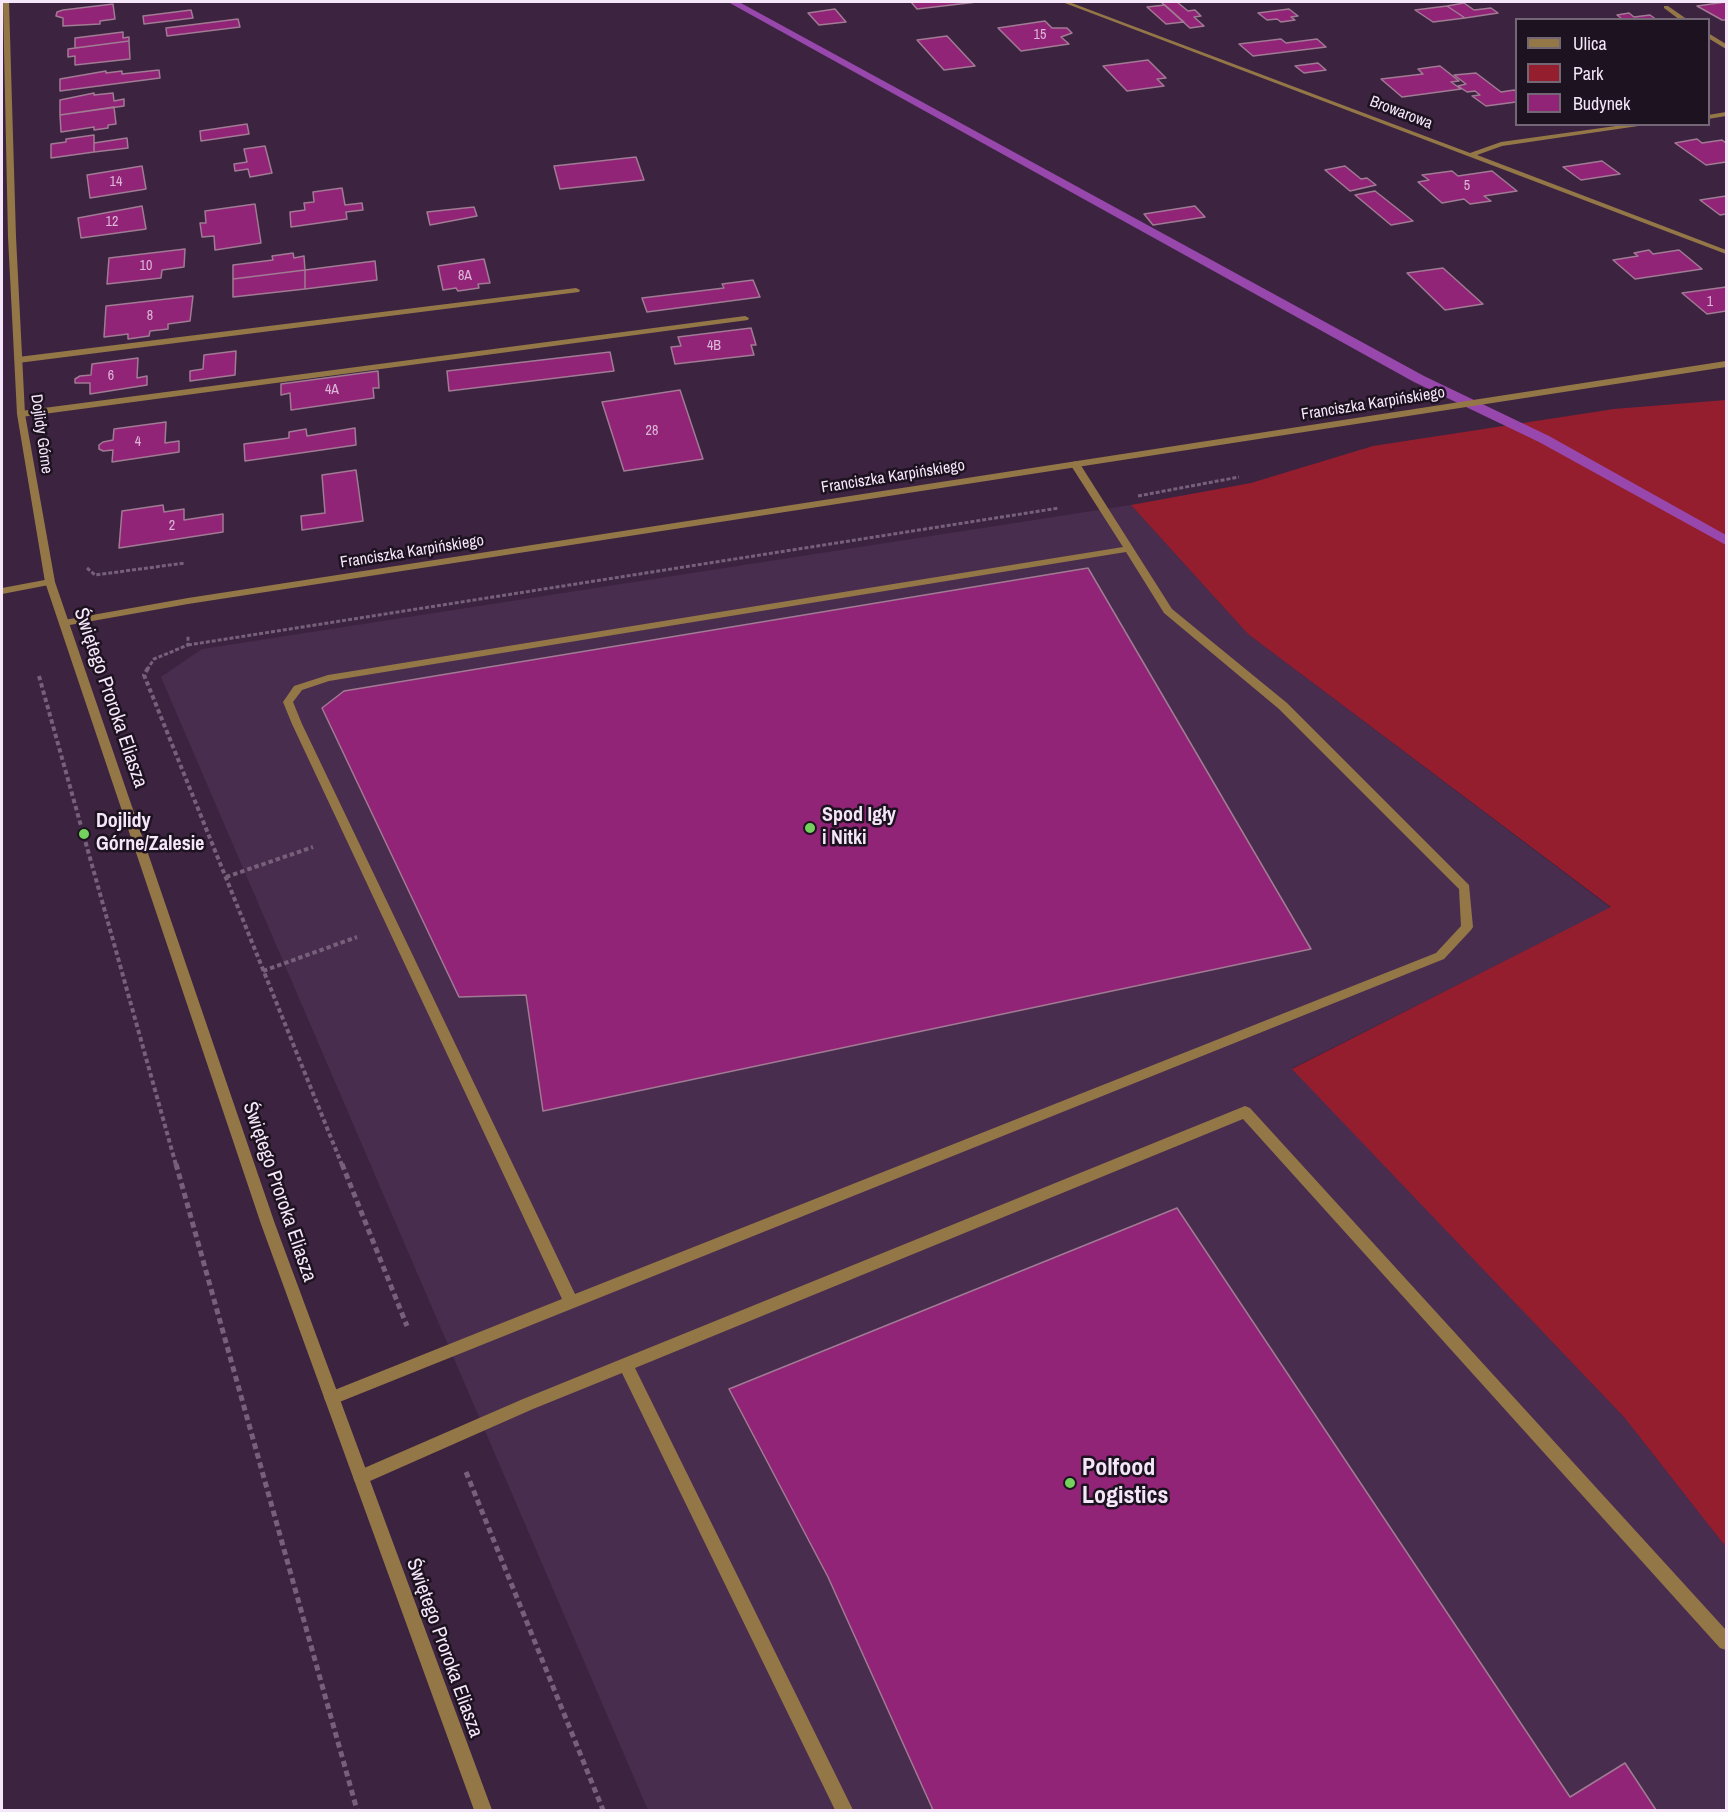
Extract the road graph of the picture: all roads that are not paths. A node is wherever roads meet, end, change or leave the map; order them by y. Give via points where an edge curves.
1 (6, 2) edge
2 (1065, 2) edge
3 (1666, 7) dead end
4 (1682, 18) edge
5 (4, 27) edge
6 (1710, 36) edge
7 (1726, 47) edge
8 (1726, 114) edge
9 (1710, 117) edge
10 (1633, 126) edge
11 (1471, 155) junction
12 (1726, 252) edge
13 (576, 290) dead end
14 (745, 318) dead end
15 (18, 360) junction
16 (1726, 364) edge
17 (21, 414) junction
18 (1075, 464) junction
19 (1129, 549) junction
20 (50, 582) junction
21 (2, 591) edge
22 (64, 623) junction
23 (571, 1302) junction
24 (625, 1364) junction
25 (332, 1398) junction
26 (361, 1477) junction
27 (1726, 1642) edge
28 (483, 1810) edge
29 (844, 1810) edge

1 - 5 street, Dojlidy Górne
2 - 11 street, Browarowa
3 - 4 street
5 - 15 street, Dojlidy Górne
6 - 7 street
8 - 9 street
10 - 11 street via 1501,144
11 - 12 street, Browarowa
13 - 15 street
14 - 17 street
15 - 17 street, Dojlidy Górne
16 - 18 street, Franciszka Karpińskiego
17 - 20 street, Dojlidy Górne
18 - 19 street
18 - 22 street, Franciszka Karpińskiego
19 - 23 street via 1168,611 1283,706 1465,888 1467,927 1440,956
19 - 23 street via 327,678 298,688 288,702 297,724
20 - 21 street
20 - 22 street, Świętego Proroka Eliasza
22 - 25 street, Świętego Proroka Eliasza via 268,1224
23 - 25 street
24 - 26 street
24 - 27 street via 1245,1112
24 - 29 street
25 - 26 street, Świętego Proroka Eliasza
26 - 28 street, Świętego Proroka Eliasza

